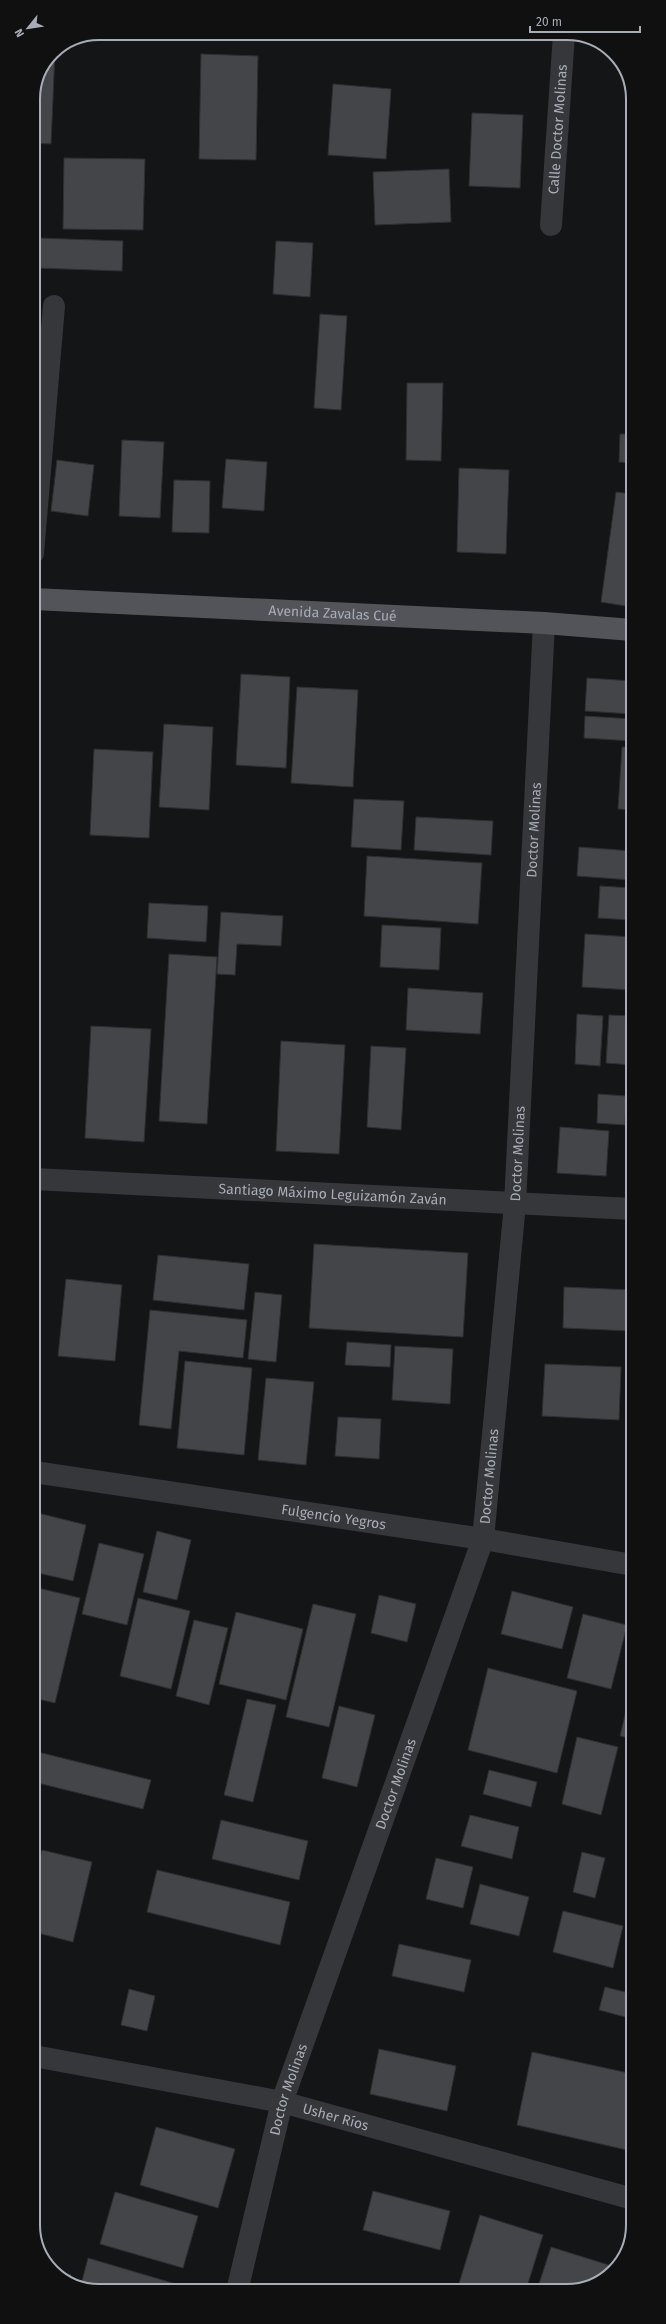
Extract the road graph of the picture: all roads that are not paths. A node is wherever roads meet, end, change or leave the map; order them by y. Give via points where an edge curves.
1 (564, 40) edge
2 (551, 225) dead end
3 (54, 306) dead end
4 (40, 471) edge
5 (40, 599) edge
6 (544, 623) junction
7 (626, 630) edge
8 (40, 1179) edge
9 (515, 1204) junction
10 (626, 1208) edge
11 (40, 1473) edge
12 (484, 1539) junction
13 (626, 1564) edge
14 (40, 2057) edge
15 (282, 2102) junction
16 (626, 2197) edge
17 (238, 2284) edge

1 - 2 street, Calle Doctor Molinas
3 - 4 street
5 - 6 main road, Avenida Zavalas Cué
6 - 7 main road, Avenida Zavalas Cué
6 - 9 street, Doctor Molinas
8 - 9 street, Santiago Máximo Leguizamón Zaván
9 - 10 street, Santiago Máximo Leguizamón Zaván
9 - 12 street, Doctor Molinas
11 - 12 street, Fulgencio Yegros
12 - 13 street, Fulgencio Yegros
12 - 15 street, Doctor Molinas
14 - 15 street, Usher Ríos
15 - 16 street, Usher Ríos
15 - 17 street, Doctor Molinas

